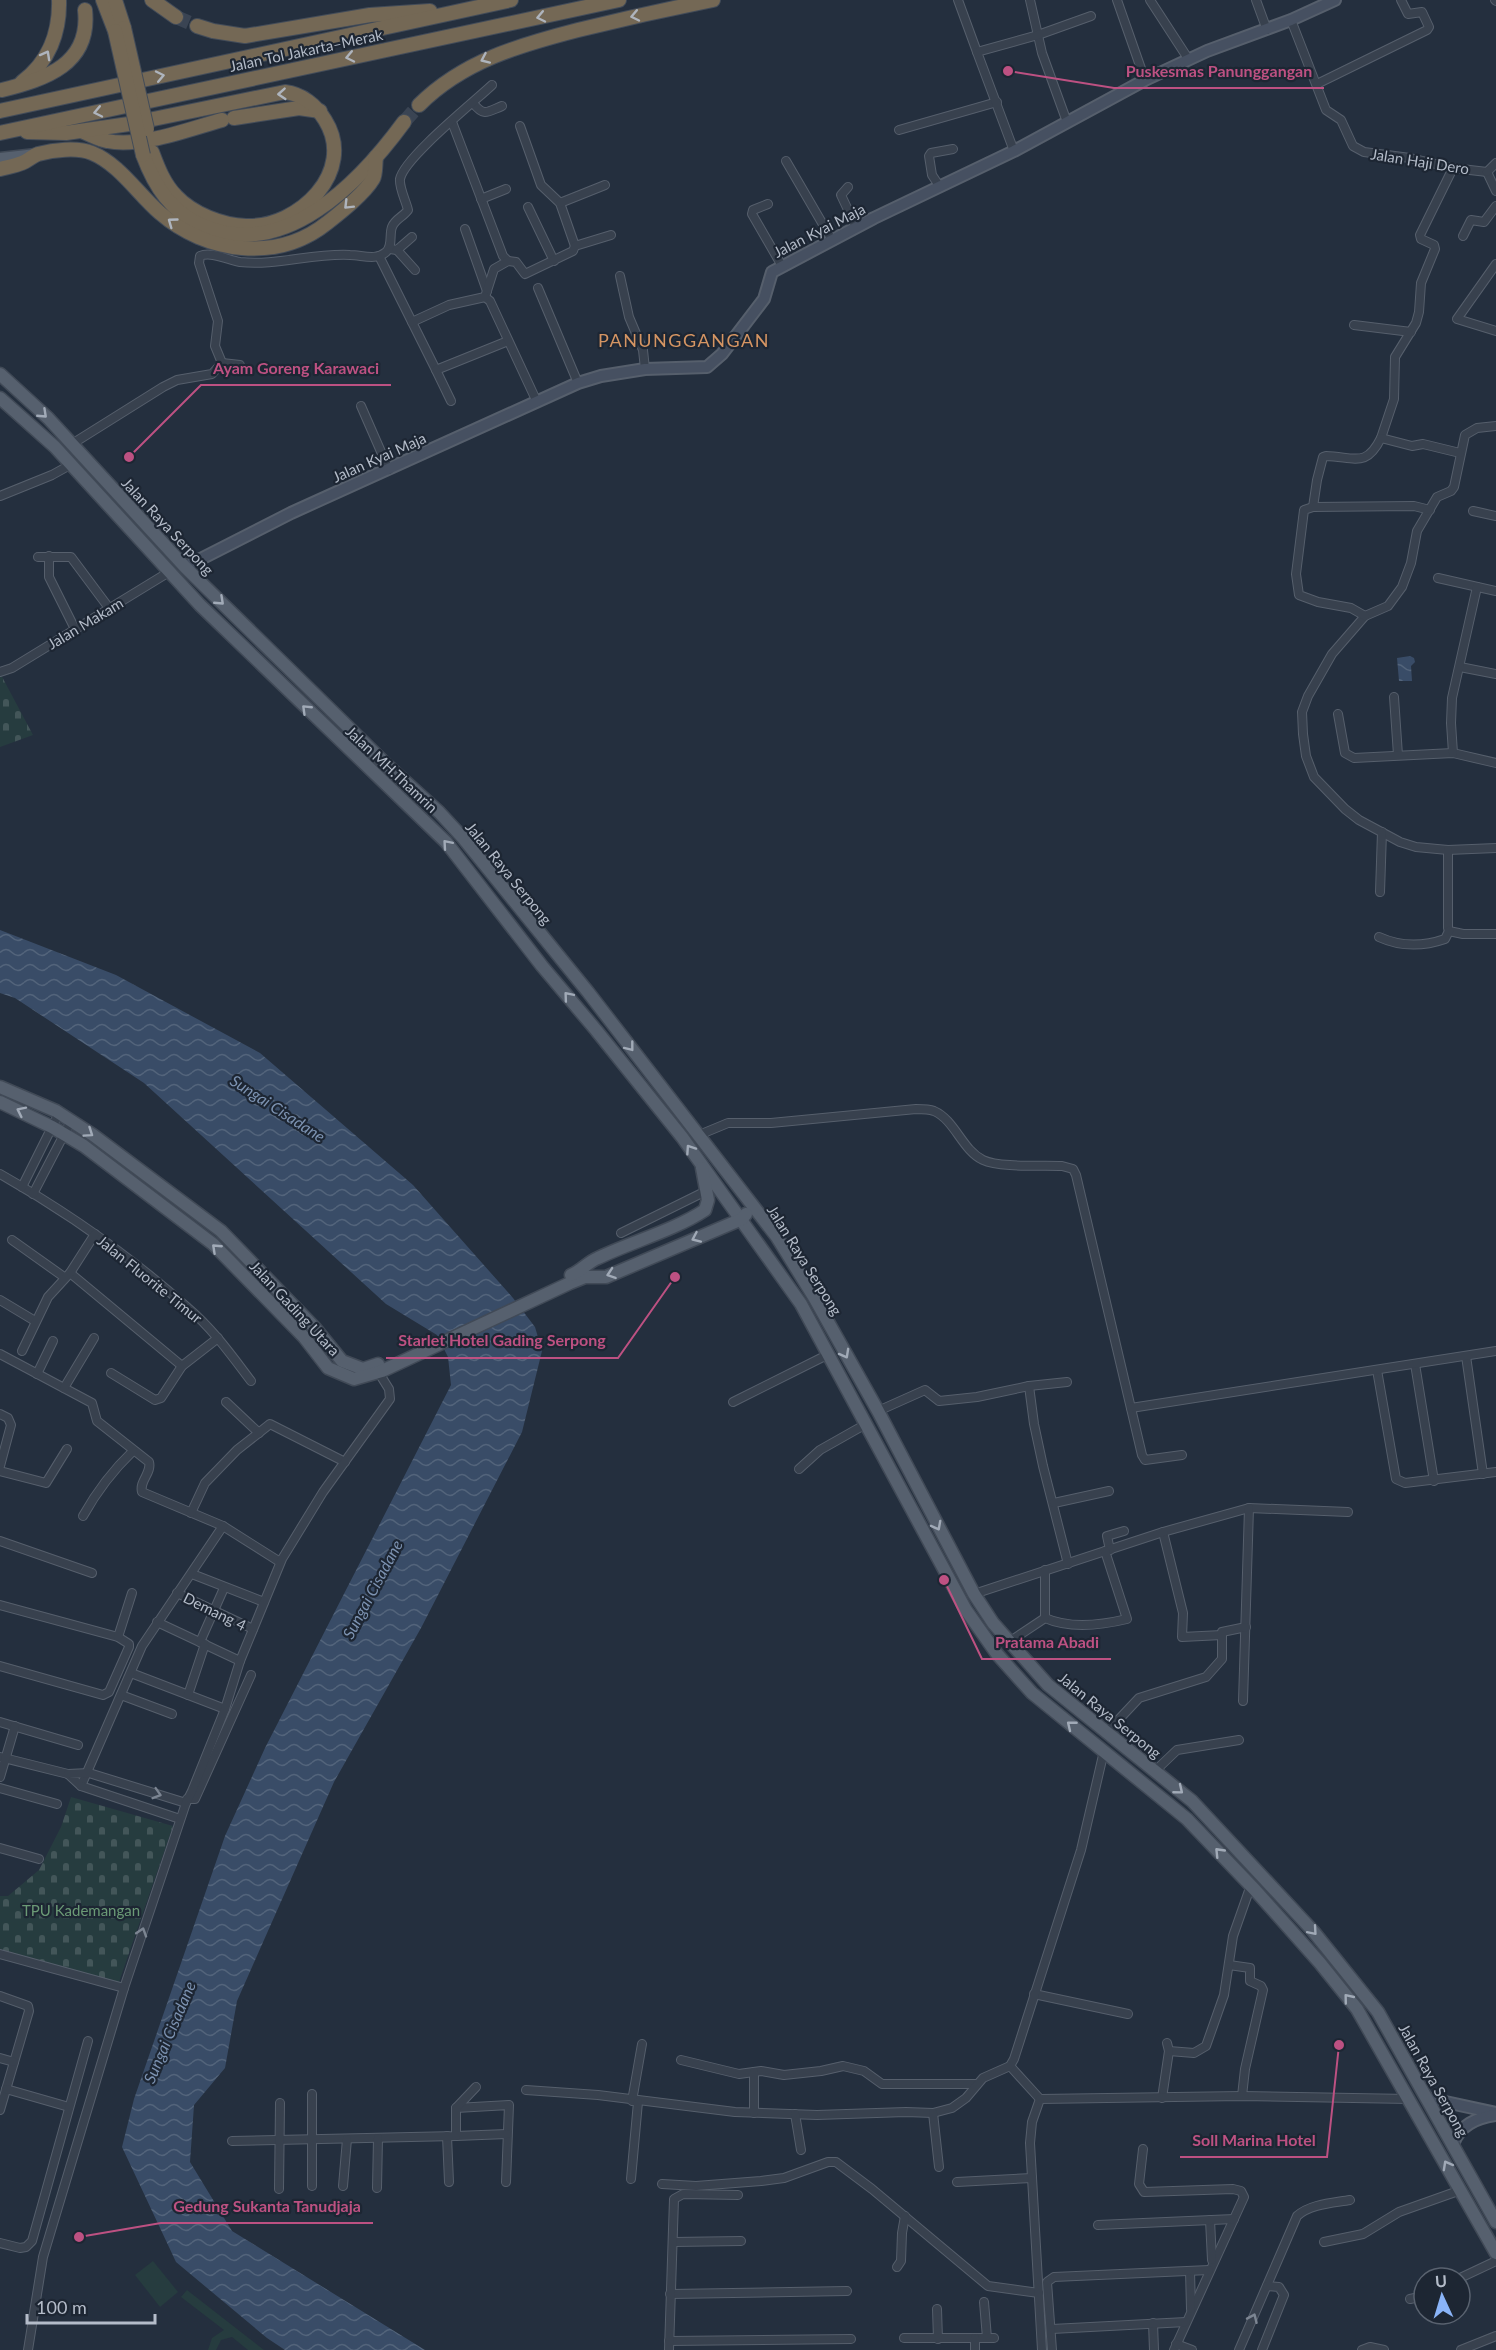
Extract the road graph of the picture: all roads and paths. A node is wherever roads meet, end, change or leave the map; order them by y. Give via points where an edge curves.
1 (59, 0) edge
2 (103, 0) edge
3 (115, 0) edge
4 (152, 0) edge
5 (511, 0) edge
6 (619, 0) edge
7 (713, 0) edge
8 (958, 0) edge
9 (1030, 0) edge
10 (1117, 0) edge
11 (1150, 0) edge
12 (1257, 0) edge
13 (1335, 0) edge
14 (1401, 0) edge
15 (472, 8) junction
16 (84, 10) dead end
17 (1091, 16) dead end
18 (176, 17) tunnel mouth
19 (1291, 20) junction
20 (197, 26) tunnel mouth
21 (119, 30) junction
22 (1267, 30) junction
23 (1038, 35) junction
24 (977, 52) junction
25 (1190, 60) junction
26 (1145, 80) junction
27 (1317, 84) junction
28 (492, 86) dead end
29 (1, 91) edge
30 (997, 102) junction
31 (473, 103) junction
32 (419, 105) tunnel mouth
33 (502, 105) dead end
34 (0, 111) edge
35 (320, 111) junction
36 (404, 122) tunnel mouth
37 (452, 122) junction
38 (1067, 122) junction
39 (520, 126) dead end
40 (899, 130) dead end
41 (81, 131) junction
42 (3, 132) edge
43 (953, 149) dead end
44 (1014, 151) junction
45 (147, 154) junction
46 (36, 155) junction
47 (376, 157) junction
48 (0, 159) edge
49 (786, 161) dead end
50 (1496, 163) edge
51 (1453, 168) junction
52 (0, 169) edge
53 (1487, 172) junction
54 (605, 185) dead end
55 (848, 187) dead end
56 (940, 187) junction
57 (506, 189) dead end
58 (1496, 191) edge
59 (481, 199) junction
60 (560, 203) junction
61 (768, 204) dead end
62 (1496, 206) edge
63 (528, 207) dead end
64 (856, 227) junction
65 (465, 230) dead end
66 (611, 235) dead end
67 (1462, 236) dead end
68 (412, 237) dead end
69 (832, 240) junction
70 (575, 246) junction
71 (394, 249) junction
72 (379, 256) junction
73 (508, 261) junction
74 (554, 261) junction
75 (1496, 264) edge
76 (782, 266) junction
77 (415, 270) dead end
78 (620, 276) dead end
79 (538, 288) dead end
80 (486, 294) junction
81 (412, 322) junction
82 (1354, 325) dead end
83 (1496, 331) edge
84 (1411, 332) junction
85 (508, 341) junction
86 (222, 363) junction
87 (240, 365) dead end
88 (645, 369) junction
89 (436, 370) junction
90 (0, 374) edge
91 (578, 383) junction
92 (0, 398) edge
93 (451, 401) dead end
94 (537, 402) junction
95 (361, 406) dead end
96 (1496, 426) edge
97 (1381, 438) junction
98 (72, 444) junction
99 (1460, 453) junction
100 (70, 465) junction
101 (389, 470) junction
102 (107, 483) junction
103 (96, 493) junction
104 (0, 496) edge
105 (1313, 507) junction
106 (1430, 510) junction
107 (1473, 511) dead end
108 (1496, 516) edge
109 (38, 556) dead end
110 (49, 556) junction
111 (185, 567) junction
112 (169, 572) junction
113 (1438, 578) dead end
114 (1477, 586) junction
115 (1496, 591) edge
116 (109, 608) junction
117 (1365, 616) junction
118 (75, 629) junction
119 (281, 663) junction
120 (1460, 667) junction
121 (0, 672) edge
122 (269, 673) junction
123 (1496, 674) edge
124 (1394, 697) dead end
125 (1338, 714) dead end
126 (1453, 753) junction
127 (1398, 755) junction
128 (1496, 763) edge
129 (1382, 832) junction
130 (1496, 848) edge
131 (1448, 850) junction
132 (1380, 892) dead end
133 (1449, 932) junction
134 (1496, 934) edge
135 (1379, 937) dead end
136 (0, 1087) edge
137 (0, 1101) edge
138 (59, 1113) junction
139 (71, 1121) junction
140 (52, 1127) junction
141 (64, 1134) junction
142 (699, 1135) junction
143 (702, 1168) junction
144 (0, 1174) edge
145 (22, 1187) junction
146 (706, 1191) junction
147 (33, 1194) junction
148 (724, 1196) joint
149 (747, 1198) junction
150 (742, 1220) junction
151 (621, 1233) dead end
152 (95, 1234) junction
153 (12, 1240) dead end
154 (67, 1275) junction
155 (568, 1280) junction
156 (0, 1300) edge
157 (35, 1321) junction
158 (94, 1338) dead end
159 (218, 1338) junction
160 (53, 1341) dead end
161 (1496, 1351) edge
162 (22, 1352) dead end
163 (0, 1354) edge
164 (335, 1354) junction
165 (829, 1354) junction
166 (1466, 1356) junction
167 (323, 1363) junction
168 (1415, 1364) junction
169 (182, 1366) junction
170 (383, 1367) junction
171 (1377, 1370) junction
172 (111, 1373) dead end
173 (37, 1374) junction
174 (251, 1381) dead end
175 (1067, 1382) dead end
176 (1029, 1386) junction
177 (64, 1388) junction
178 (226, 1402) dead end
179 (733, 1402) dead end
180 (1131, 1408) junction
181 (878, 1411) junction
182 (0, 1414) edge
183 (866, 1424) junction
184 (259, 1433) junction
185 (67, 1449) dead end
186 (133, 1451) junction
187 (1182, 1455) dead end
188 (345, 1462) junction
189 (0, 1466) edge
190 (799, 1469) dead end
191 (0, 1471) edge
192 (1496, 1472) edge
193 (1482, 1474) junction
194 (1434, 1481) junction
195 (1109, 1491) dead end
196 (1054, 1503) junction
197 (1249, 1508) junction
198 (1347, 1512) dead end
199 (191, 1513) junction
200 (82, 1516) dead end
201 (223, 1526) junction
202 (1124, 1531) dead end
203 (1163, 1532) junction
204 (0, 1541) edge
205 (1108, 1551) junction
206 (280, 1562) junction
207 (1068, 1564) junction
208 (1045, 1570) junction
209 (92, 1573) dead end
210 (192, 1574) junction
211 (224, 1588) junction
212 (132, 1593) dead end
213 (177, 1593) junction
214 (974, 1594) junction
215 (264, 1602) junction
216 (0, 1605) edge
217 (214, 1611) junction
218 (1045, 1618) junction
219 (157, 1622) junction
220 (1246, 1627) junction
221 (253, 1629) junction
222 (1222, 1635) junction
223 (118, 1637) junction
224 (1009, 1642) junction
225 (202, 1643) junction
226 (240, 1660) junction
227 (0, 1665) edge
228 (131, 1673) junction
229 (251, 1675) dead end
230 (121, 1695) junction
231 (188, 1695) junction
232 (1243, 1701) dead end
233 (225, 1709) junction
234 (171, 1714) dead end
235 (0, 1722) edge
236 (15, 1726) junction
237 (1107, 1732) junction
238 (1239, 1740) dead end
239 (78, 1745) dead end
240 (1104, 1751) junction
241 (3, 1757) edge
242 (1155, 1771) junction
243 (89, 1773) junction
244 (68, 1774) junction
245 (0, 1777) edge
246 (129, 1785) junction
247 (81, 1786) junction
248 (0, 1788) edge
249 (122, 1800) junction
250 (187, 1801) junction
251 (57, 1804) dead end
252 (180, 1819) junction
253 (0, 1848) edge
254 (39, 1859) dead end
255 (1250, 1862) junction
256 (1238, 1872) junction
257 (1251, 1885) junction
258 (0, 1954) edge
259 (1229, 1965) junction
260 (124, 1988) junction
261 (1034, 1994) junction
262 (0, 1996) edge
263 (1128, 2014) dead end
264 (88, 2041) dead end
265 (642, 2044) dead end
266 (0, 2058) edge
267 (681, 2060) dead end
268 (14, 2062) junction
269 (1010, 2066) junction
270 (754, 2072) junction
271 (977, 2084) junction
272 (476, 2087) dead end
273 (6, 2089) junction
274 (526, 2090) dead end
275 (312, 2094) dead end
276 (1242, 2096) junction
277 (1162, 2098) junction
278 (1427, 2098) junction
279 (1040, 2099) junction
280 (1409, 2099) junction
281 (635, 2101) junction
282 (280, 2103) dead end
283 (69, 2107) junction
284 (456, 2108) junction
285 (0, 2110) edge
286 (754, 2113) junction
287 (933, 2113) junction
288 (795, 2114) junction
289 (1496, 2114) edge
290 (507, 2134) junction
291 (447, 2136) junction
292 (456, 2136) junction
293 (378, 2138) junction
294 (347, 2139) junction
295 (311, 2140) junction
296 (232, 2142) dead end
297 (279, 2142) junction
298 (1452, 2144) junction
299 (1143, 2149) dead end
300 (801, 2150) dead end
301 (939, 2167) dead end
302 (1032, 2178) junction
303 (631, 2179) dead end
304 (449, 2182) dead end
305 (506, 2182) dead end
306 (957, 2182) dead end
307 (662, 2184) dead end
308 (312, 2186) dead end
309 (344, 2187) dead end
310 (377, 2188) dead end
311 (279, 2189) dead end
312 (1461, 2190) junction
313 (738, 2195) dead end
314 (1350, 2200) dead end
315 (905, 2216) junction
316 (1234, 2219) junction
317 (1210, 2220) junction
318 (1496, 2222) edge
319 (1098, 2225) dead end
320 (741, 2241) dead end
321 (0, 2242) edge
322 (674, 2242) junction
323 (1324, 2242) dead end
324 (1496, 2253) edge
325 (1496, 2261) edge
326 (897, 2267) dead end
327 (1211, 2267) junction
328 (1190, 2271) junction
329 (1472, 2272) edge
330 (1267, 2286) junction
331 (847, 2290) dead end
332 (1039, 2293) junction
333 (670, 2294) junction
334 (984, 2302) dead end
335 (937, 2309) dead end
336 (1191, 2310) junction
337 (1186, 2322) junction
338 (1153, 2323) junction
339 (1052, 2329) junction
340 (1496, 2336) edge
341 (904, 2338) dead end
342 (975, 2338) junction
343 (851, 2339) dead end
344 (938, 2339) junction
345 (669, 2341) junction
346 (1175, 2347) edge
347 (28, 2350) edge
348 (669, 2350) edge
349 (975, 2350) edge
350 (1042, 2350) edge
351 (1052, 2350) edge
352 (1155, 2350) edge
353 (1192, 2350) edge
354 (1239, 2350) edge
355 (1262, 2350) edge
356 (1362, 2350) edge
357 (1384, 2350) edge
358 (1461, 2350) edge

29 -> 1 highway via 30,75 48,54 56,33
2 - 21 highway
3 - 21 highway
4 - 18 highway
5 - 15 highway, Jalan Tol Jakarta–Merak
6 -> 42 highway, Jalan Tol Jakarta–Merak
7 -> 32 highway via 503,51 442,83
8 - 24 street
9 - 23 street
10 - 26 street
11 - 25 street
12 - 22 street
13 - 19 main road, Jalan Kyai Maja
14 - 27 street via 1408,14 1422,12 1427,30
15 - 20 highway via 370,15 245,36
34 -> 15 highway, Jalan Tol Jakarta–Merak
16 - 29 highway via 81,43 70,61 34,82
17 - 23 street
19 - 22 main road, Jalan Kyai Maja
19 - 27 street, Jalan Haji Dero
21 - 45 highway, bridge
22 - 25 main road, Jalan Kyai Maja
23 - 24 street
23 - 38 street
24 - 30 street
25 - 26 main road, Jalan Kyai Maja
26 - 38 main road, Jalan Kyai Maja
27 - 51 street, Jalan Haji Dero via 1326,110 1341,120 1353,146 1364,152
28 - 31 street
30 - 40 street
30 - 44 street
31 - 33 street via 484,113
31 - 37 street
35 - 41 highway via 299,108 228,119 130,142 107,141
35 -> 41 highway via 300,96 285,93
35 - 45 highway via 335,146 333,169 311,201 271,222 247,226 195,212 176,196
36 - 47 highway
37 - 59 street
37 - 71 street via 404,168 399,182 408,210 394,223
38 - 44 main road, Jalan Kyai Maja
39 - 60 street via 541,185
41 - 42 highway
43 - 56 street via 929,156 932,174
44 - 56 main road, Jalan Kyai Maja
45 - 47 highway via 152,180 168,202 192,221 216,232 249,236 274,232 317,210
47 -> 46 highway via 373,178 317,231 293,243 236,249 202,240 182,229 93,153 76,149
46 - 48 main road
46 - 52 highway
49 - 69 street
50 - 53 street
51 - 53 street, Jalan Haji Dero
51 - 84 street via 1420,235 1435,249 1421,284 1419,312
53 - 58 street
54 - 60 street
55 - 64 street via 841,195
56 - 64 main road, Jalan Kyai Maja
57 - 59 street
59 - 73 street
60 - 70 street
61 - 76 street via 752,214
62 - 67 street via 1483,223 1472,219
63 - 74 street
64 - 69 main road, Jalan Kyai Maja
65 - 80 street
66 - 70 street
68 - 71 street
69 - 76 main road, Jalan Kyai Maja
70 - 74 street
71 - 72 street
71 - 77 street
72 - 81 street
72 - 86 street via 341,255 262,263 200,256 218,321 215,346
73 - 74 street via 516,262 525,274
73 - 80 street via 494,269
75 - 83 street via 1457,319
76 - 88 main road, Jalan Kyai Maja via 769,276 764,299 749,321 713,363 702,368
78 - 88 street via 629,317 644,350
79 - 91 street
80 - 81 street
80 - 85 street
81 - 89 street
82 - 84 street
84 - 97 street via 1395,357 1394,399
85 - 89 street
85 - 94 street
86 - 87 street
86 - 98 street via 212,374 177,380 163,387
88 - 91 main road, Jalan Kyai Maja
89 - 93 street
90 -> 98 main road, Jalan Raya Serpong
91 - 94 main road, Jalan Kyai Maja
92 - 100 main road, Jalan MH.Thamrin
94 - 101 main road, Jalan Kyai Maja
95 - 101 street
96 - 99 street via 1471,430 1465,435
97 - 99 street
97 - 105 street via 1373,453 1363,459 1323,457
98 - 102 main road, Jalan Raya Serpong
99 - 106 street via 1454,487 1437,497
100 - 103 main road, Jalan MH.Thamrin
100 - 104 street
101 - 111 main road, Jalan Kyai Maja via 291,513
102 - 103 main road
102 - 111 main road, Jalan Raya Serpong
103 - 112 main road, Jalan MH.Thamrin
105 - 106 street
105 - 117 street via 1306,508 1303,514 1296,573 1298,592 1302,598 1344,606
106 - 117 street via 1414,537 1411,563 1402,587 1388,606
107 - 108 street
109 - 110 street
110 - 116 street via 70,556
110 - 118 street via 49,577
111 -> 119 main road, Jalan Raya Serpong
112 - 116 street, Jalan Makam
112 - 122 main road, Jalan MH.Thamrin
113 - 114 street
114 - 115 street
114 - 120 street
116 - 118 street, Jalan Makam
117 - 129 street via 1332,654 1308,696 1302,712 1303,734 1306,756 1318,783 1359,820
118 - 121 street, Jalan Makam
119 - 122 main road
119 -> 142 main road, Jalan Raya Serpong via 463,838
120 - 123 street
120 - 126 street via 1452,698
143 -> 122 main road, Jalan MH.Thamrin via 682,1137 446,842
124 - 127 street
125 - 127 street via 1348,756
126 - 127 street
126 - 128 street
129 - 131 street via 1416,847
129 - 132 street
130 - 131 street
131 - 133 street
133 - 134 street
133 - 135 street via 1445,939 1433,943 1401,945
136 - 138 main road, Jalan Gading Utara
140 -> 137 main road, Jalan Gading Utara
138 - 139 main road, Jalan Gading Utara
138 - 140 street
139 - 141 street
139 -> 164 main road, Jalan Gading Utara via 221,1231
140 - 141 main road, Jalan Gading Utara
140 - 145 street
141 - 147 street
167 -> 141 main road, Jalan Gading Utara via 304,1337 213,1244
142 - 149 main road, Jalan Raya Serpong
142 - 180 street via 728,1123 933,1110 984,1160 1072,1169
143 - 146 main road
143 - 148 main road, Jalan MH.Thamrin
144 - 145 street, Jalan Fluorite Timur
145 - 147 street, Jalan Fluorite Timur
146 - 151 street
146 - 155 main road, Jalan Gading Utara via 703,1211 599,1257
147 - 152 street, Jalan Fluorite Timur
148 - 150 main road, Jalan Raya Serpong
149 - 150 main road via 747,1212
149 -> 181 main road, Jalan Raya Serpong via 775,1234 814,1297
150 -> 155 main road, Jalan Gading Utara via 606,1277
150 - 165 main road, Jalan Raya Serpong via 801,1304
152 - 154 street
152 - 159 street, Jalan Fluorite Timur via 189,1308
153 - 154 street
154 - 157 street via 48,1297
154 - 169 street
155 - 170 main road, Jalan Gading Utara
156 - 157 street
157 - 162 street
158 - 177 street
159 - 169 street
159 - 174 street, Jalan Fluorite Timur
160 - 173 street
161 - 166 street
163 - 173 street
164 - 167 main road
164 - 170 main road, Jalan Gading Utara via 348,1365 363,1369
165 - 179 street
165 - 183 main road, Jalan Raya Serpong
166 - 168 street
166 - 193 street
167 - 170 main road, Jalan Gading Utara via 354,1379
168 - 171 street
168 - 194 street
169 - 172 street via 161,1398 155,1400
170 - 188 street via 390,1399
171 - 180 street
171 - 194 street via 1394,1476 1405,1483
173 - 177 street
175 - 176 street
176 - 181 street via 939,1401 926,1390
176 - 196 street
177 - 186 street via 92,1403 97,1421
178 - 184 street
180 - 187 street via 1145,1460
181 -> 214 main road, Jalan Raya Serpong
182 - 189 street via 11,1425
183 - 190 street via 820,1450
240 -> 183 main road, Jalan Raya Serpong via 1032,1693 997,1654 966,1610
184 - 188 street via 274,1425
184 - 199 street via 205,1483
185 - 191 street via 46,1483
186 - 199 street via 150,1466 141,1484 142,1492
186 - 200 street via 114,1469
188 - 206 street
192 - 193 street
193 - 194 street
195 - 196 street
196 - 207 street
197 - 198 street
197 - 203 street
197 - 220 street
199 - 201 street
201 - 206 street
201 - 210 street
202 - 205 street via 1107,1536
203 - 205 street
203 - 222 street via 1183,1613 1182,1636
204 - 209 street
205 - 207 street
205 - 218 street via 1127,1619 1099,1625 1060,1623
206 - 215 street
207 - 208 street
208 - 214 street
208 - 218 street
210 - 211 street
210 - 213 street
211 - 215 street
211 - 217 street
212 - 223 street
213 - 217 street, Demang 4
213 - 219 street
214 - 224 main road, Jalan Raya Serpong
215 - 221 street
216 - 223 street
217 - 221 street, Demang 4
217 - 225 street
218 - 224 street
219 - 225 street
219 - 228 street
220 - 222 street via 1224,1630
220 - 232 street
221 - 226 street
222 - 237 street via 1222,1659 1206,1677 1139,1698
223 - 227 street via 129,1647 109,1692 103,1695
224 - 237 main road, Jalan Raya Serpong via 1048,1685
225 - 226 street
225 - 231 street
226 - 233 street
228 - 230 street
228 - 231 street
229 - 250 street via 195,1799
230 - 234 street
230 - 243 street via 95,1750
231 - 233 street
233 - 250 street
235 - 236 street
236 - 239 street
236 - 241 street
237 - 242 main road, Jalan Raya Serpong
238 - 242 street via 1177,1750
256 -> 240 main road, Jalan Raya Serpong via 1187,1819
240 - 261 street via 1081,1851
241 - 244 street
241 - 245 street
242 -> 255 main road, Jalan Raya Serpong via 1191,1801
243 - 244 street
243 - 246 street
243 - 247 street
244 - 247 street
246 - 249 street
246 -> 250 street
247 - 249 street
248 - 251 street
249 - 252 street
250 - 252 street
260 -> 252 street
253 - 254 street
255 - 256 main road
255 -> 278 main road, Jalan Raya Serpong via 1372,2003
256 - 257 main road, Jalan Raya Serpong
257 - 259 street via 1237,1923
280 -> 257 main road, Jalan Raya Serpong via 1357,2009
258 - 260 street
259 - 276 street via 1250,1968 1250,1981 1263,1990
259 - 277 street via 1224,1995 1206,2046 1194,2053 1168,2047
260 - 347 street via 43,2257
261 - 263 street
261 - 269 street
262 - 268 street via 28,2006
264 - 283 street
265 - 281 street
266 - 268 street
267 - 270 street via 740,2074
268 - 273 street
269 - 271 street
269 - 279 street
270 - 271 street via 784,2075 843,2066 864,2071 882,2084
270 - 286 street
271 - 287 street via 952,2108
272 - 284 street
273 - 283 street
273 - 285 street
274 - 281 street
275 - 295 street
276 - 277 street
276 - 280 street
277 - 279 street
278 - 289 main road
278 - 298 main road, Jalan Raya Serpong
279 - 302 street via 1030,2131
312 -> 280 main road, Jalan Raya Serpong
281 - 286 street
281 - 303 street
282 - 297 street
283 - 321 street via 32,2241 20,2248
284 - 290 street via 509,2105
284 - 292 street
286 - 288 street
287 - 288 street
287 - 301 street
288 - 300 street
289 - 298 main road via 1462,2128
290 - 292 street
290 - 305 street
291 - 292 street
291 - 293 street
291 - 304 street
293 - 294 street
293 - 310 street
294 - 295 street
294 - 309 street
295 - 297 street
295 - 308 street
296 - 297 street
297 - 311 street
298 - 318 main road, Jalan Raya Serpong
299 - 316 street via 1141,2190 1150,2193 1237,2189 1244,2200
302 - 306 street
302 - 332 street
307 - 315 street via 696,2186 761,2181 836,2162
312 - 323 street via 1399,2212 1363,2234
312 - 324 main road, Jalan Raya Serpong
313 - 322 street via 678,2196 674,2199
314 - 330 street via 1314,2207 1297,2216
315 - 326 street via 903,2253
315 - 332 street via 988,2286
316 - 317 street
316 - 327 street
317 - 319 street
317 - 327 street
320 - 322 street
322 - 333 street
325 - 329 street
327 - 328 street
327 - 336 street
328 - 336 street
328 - 339 street via 1054,2277 1047,2282
354 -> 330 street
330 - 355 street via 1279,2287 1284,2295
331 - 333 street
332 - 350 street
333 - 345 street
334 - 342 street via 990,2338
335 - 344 street
336 - 337 street
337 - 338 street
337 - 346 street
338 - 339 street
338 - 352 street
339 - 351 street
340 - 358 street
341 - 344 street
342 - 344 street
342 - 349 street
343 - 345 street
345 - 348 street
346 - 353 street
356 - 357 street

